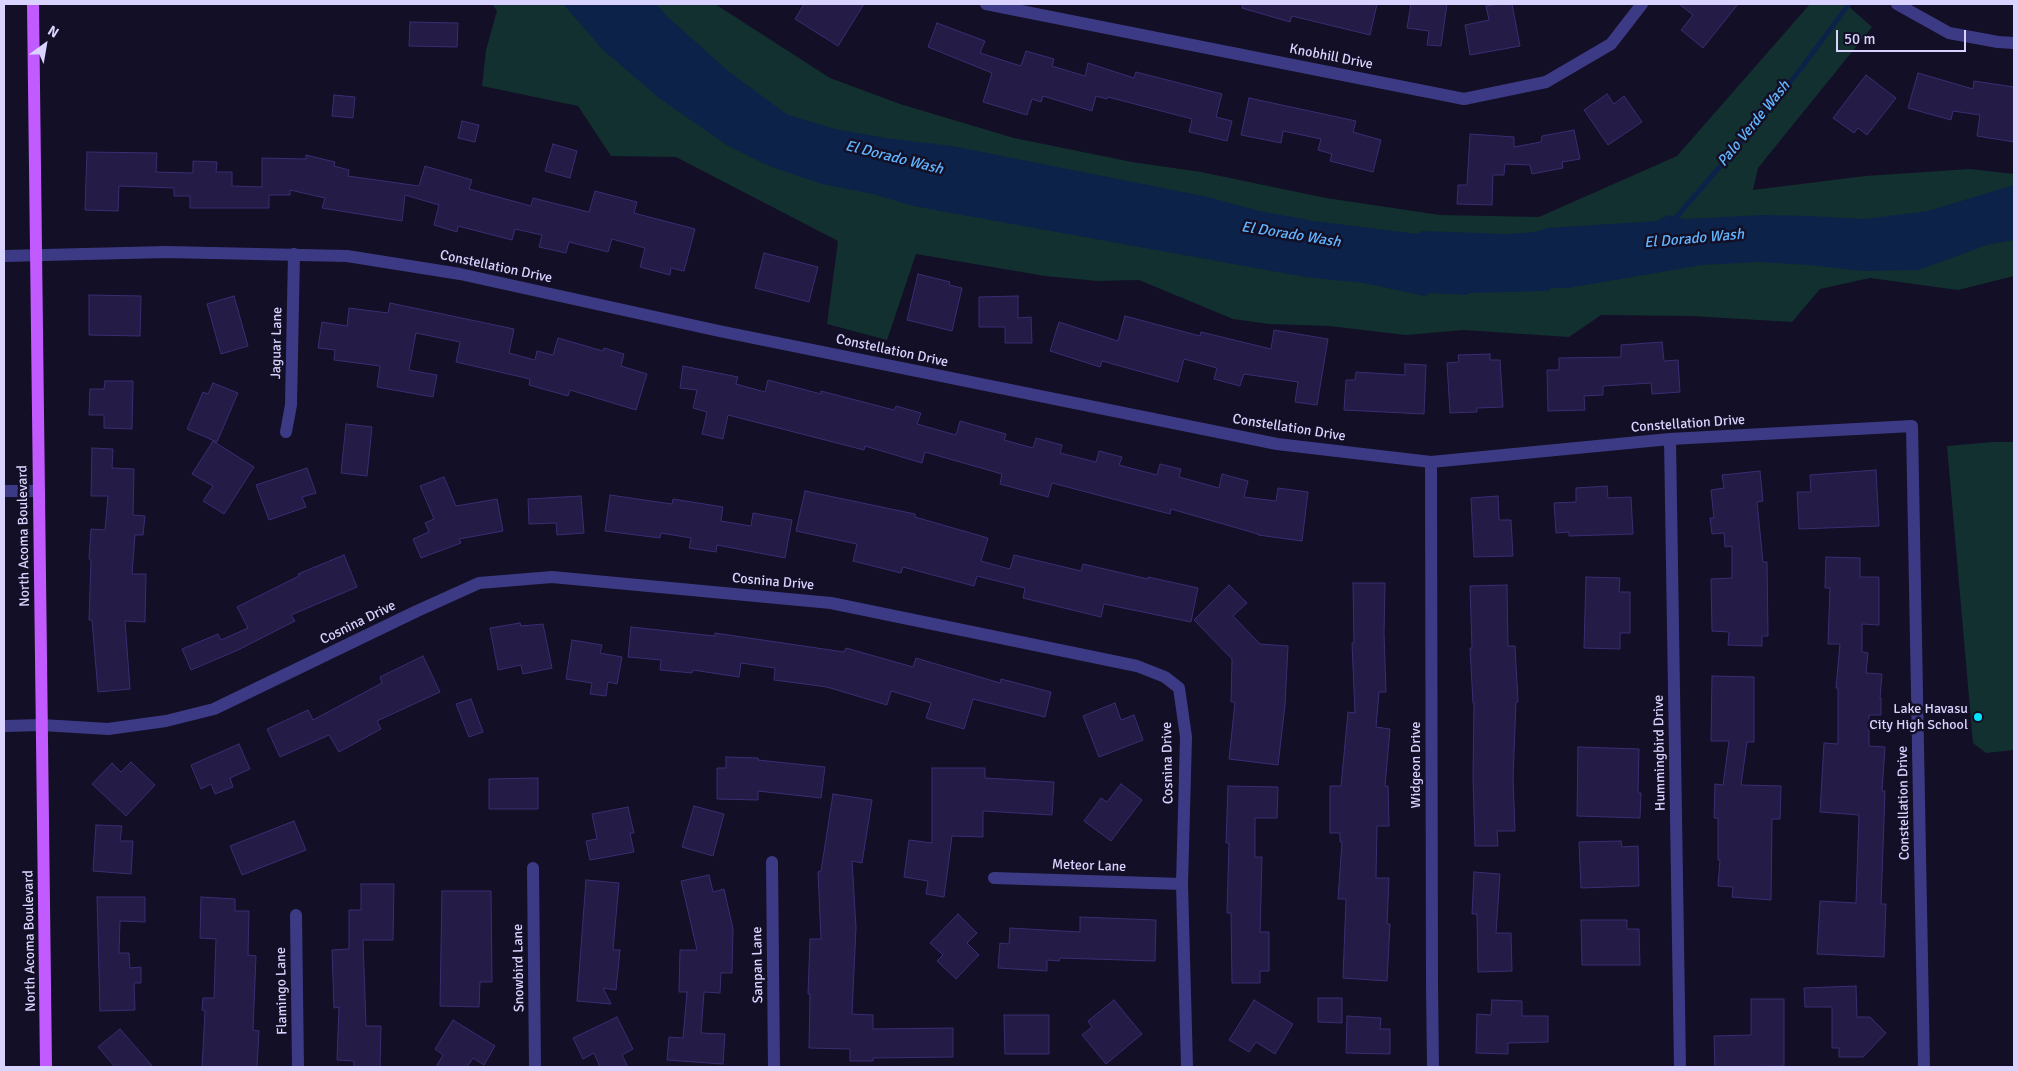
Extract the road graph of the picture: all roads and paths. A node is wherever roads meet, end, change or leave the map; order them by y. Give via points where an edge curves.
1 (33, 4) edge
2 (986, 4) edge
3 (1642, 4) edge
4 (1897, 4) edge
5 (2014, 43) edge
6 (294, 254) junction
7 (36, 255) junction
8 (4, 256) edge
9 (286, 432) dead end
10 (1670, 439) junction
11 (1431, 462) junction
12 (4, 491) edge
13 (38, 491) junction
14 (42, 725) junction
15 (4, 726) edge
16 (772, 862) dead end
17 (533, 868) dead end
18 (994, 878) dead end
19 (1182, 884) junction
20 (296, 915) dead end
21 (46, 1067) edge
22 (298, 1067) edge
23 (535, 1067) edge
24 (774, 1067) edge
25 (1187, 1067) edge
26 (1433, 1067) edge
27 (1680, 1067) edge
28 (1924, 1067) edge

1 - 7 main road, North Acoma Boulevard
2 - 3 street, Knobhill Drive via 1464,99 1546,82 1611,44
4 - 5 street via 1949,33
6 - 7 street, Constellation Drive
6 - 9 street, Jaguar Lane via 291,405
6 - 11 street, Constellation Drive via 347,256 460,274 719,331 1277,444
7 - 8 street, Constellation Drive
7 - 13 main road, North Acoma Boulevard
10 - 11 street, Constellation Drive
10 - 27 street, Hummingbird Drive
10 - 28 street, Constellation Drive via 1912,426
11 - 26 street, Widgeon Drive
12 - 13 street
13 - 14 main road, North Acoma Boulevard
14 - 15 street, Cosnina Drive
14 - 19 street, Cosnina Drive via 108,729 166,721 214,709 479,583 552,577 832,603 1136,666 1165,677 1179,688 1186,737
14 - 21 main road, North Acoma Boulevard
16 - 24 street, Sanpan Lane
17 - 23 street, Snowbird Lane
18 - 19 street, Meteor Lane
19 - 25 street, Cosnina Drive
20 - 22 street, Flamingo Lane

